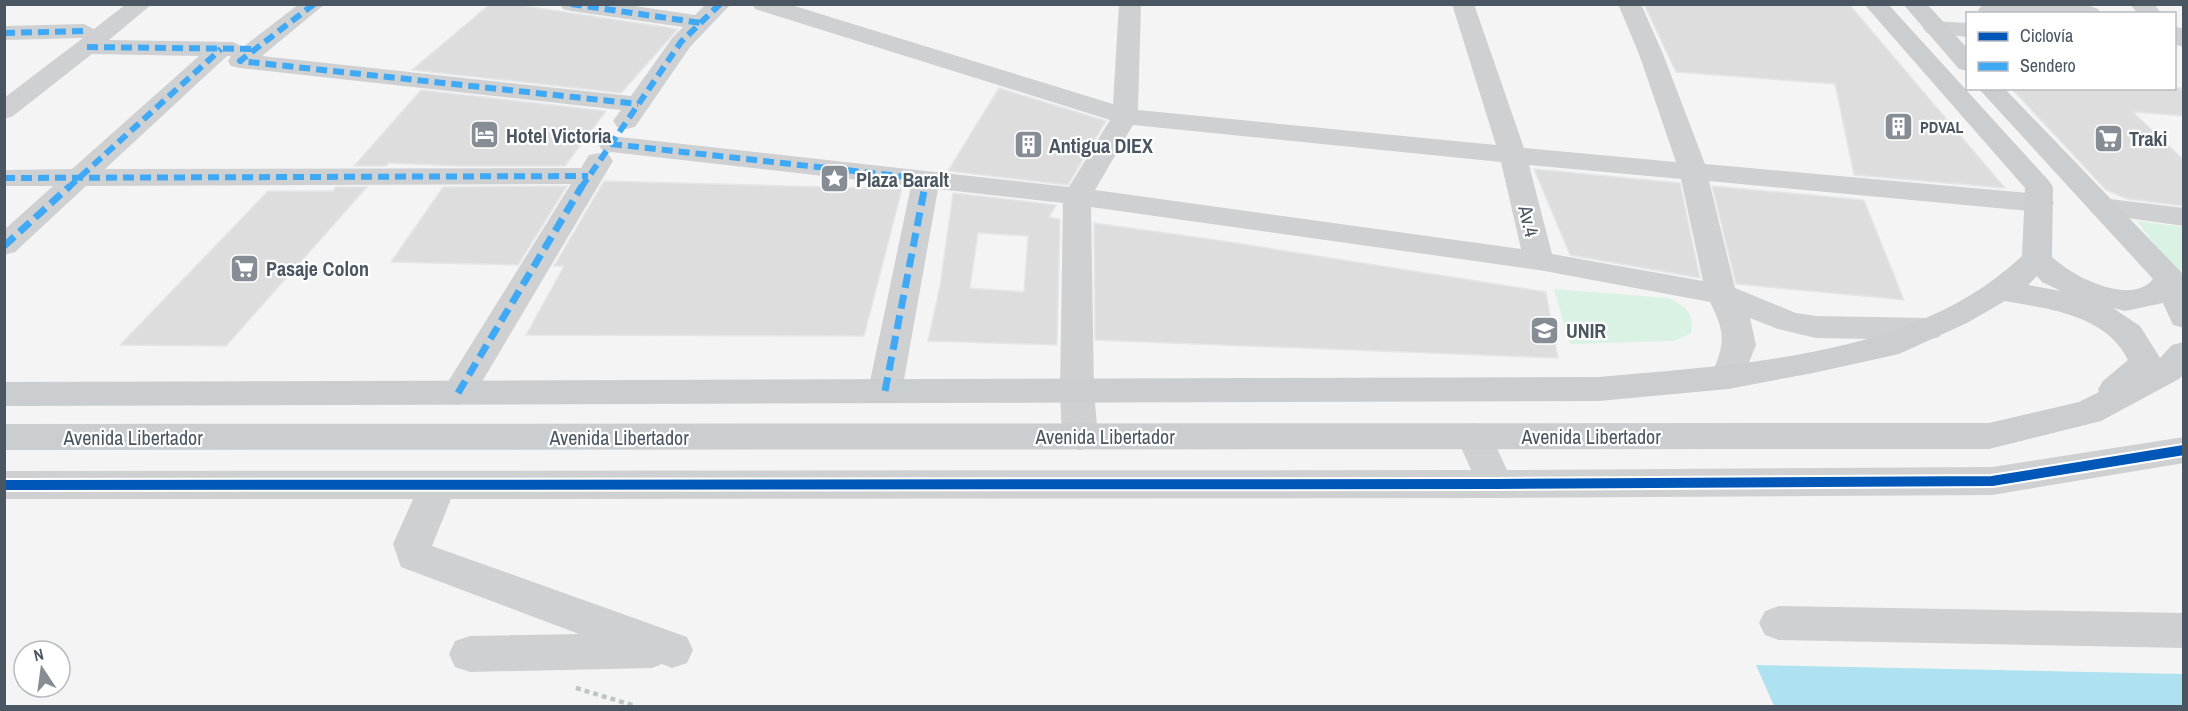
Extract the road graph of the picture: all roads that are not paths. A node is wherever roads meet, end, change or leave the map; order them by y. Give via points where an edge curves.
1 (118, 4) edge
2 (141, 4) edge
3 (314, 4) edge
4 (571, 4) edge
5 (763, 4) edge
6 (1130, 4) edge
7 (1464, 4) edge
8 (1629, 4) edge
9 (1875, 4) edge
10 (1914, 4) edge
11 (2041, 10) edge
12 (1991, 12) edge
13 (2084, 12) edge
14 (711, 14) edge
15 (1935, 28) junction
16 (1966, 30) edge
17 (4, 33) edge
18 (86, 39) junction
19 (221, 49) junction
20 (255, 49) junction
21 (1966, 62) edge
22 (1992, 90) edge
23 (4, 92) edge
24 (638, 104) junction
25 (4, 111) edge
26 (1125, 116) junction
27 (611, 144) junction
28 (1513, 155) junction
29 (1693, 170) junction
30 (588, 176) junction
31 (81, 177) junction
32 (4, 178) edge
33 (926, 179) junction
34 (1077, 196) junction
35 (2040, 203) junction
36 (2102, 207) junction
37 (2184, 217) edge
38 (4, 246) edge
39 (2037, 259) junction
40 (1539, 261) junction
41 (2170, 279) junction
42 (2001, 290) junction
43 (1720, 294) junction
44 (2184, 318) edge
45 (1928, 329) junction
46 (2184, 353) edge
47 (1728, 377) junction
48 (885, 391) junction
49 (1077, 391) junction
50 (458, 393) junction
51 (4, 394) edge
52 (2089, 412) junction
53 (1080, 436) junction
54 (1474, 436) junction
55 (4, 437) edge
56 (2182, 449) edge
57 (1495, 484) junction
58 (4, 485) edge
59 (438, 485) junction
60 (1779, 623) dead end
61 (2184, 631) edge
62 (470, 654) dead end

1 - 18 street
2 - 18 street
3 - 20 street
4 - 14 street
5 - 26 street
6 - 26 street
7 - 28 street, Av.4
8 - 29 street
9 - 35 main road via 2039,187
10 - 15 main road
11 - 12 street via 1998,7
11 - 13 street
14 - 24 street via 681,42
15 - 16 street
15 - 21 main road
17 - 18 street
18 - 19 street
18 - 23 street
18 - 25 street
19 - 20 street
19 - 31 street
20 - 24 street via 240,61
22 - 36 main road
24 - 27 street
26 - 28 street
26 - 34 street
27 - 30 street
27 - 33 street
28 - 29 street
28 - 40 street, Av.4
29 - 35 street
29 - 43 street
30 - 31 street
30 - 50 street
31 - 32 street
31 - 38 street
33 - 34 street
33 - 48 street
34 - 40 street
34 - 49 street
35 - 39 main road
36 - 37 street
36 - 41 main road
39 - 41 main road via 2053,275 2085,291 2125,302 2158,294
39 - 42 main road
40 - 43 street, Av.4
41 - 44 main road
42 - 45 main road
42 - 52 main road via 2097,313 2130,335 2145,363
43 - 45 street, Av.4 via 1789,322 1816,327
43 - 47 street via 1734,318 1740,345
45 - 47 main road via 1899,343
46 - 52 main road, Avenida Libertador via 2167,371
47 - 49 main road via 1599,389
48 - 49 main road
48 - 50 main road
49 - 53 street
50 - 51 main road
52 - 54 main road, Avenida Libertador via 1989,436
53 - 54 main road, Avenida Libertador
53 - 55 main road, Avenida Libertador
54 - 57 street
56 - 57 street via 1992,481
57 - 59 street
58 - 59 street
59 - 62 street via 412,544 415,556 672,650
60 - 61 street

